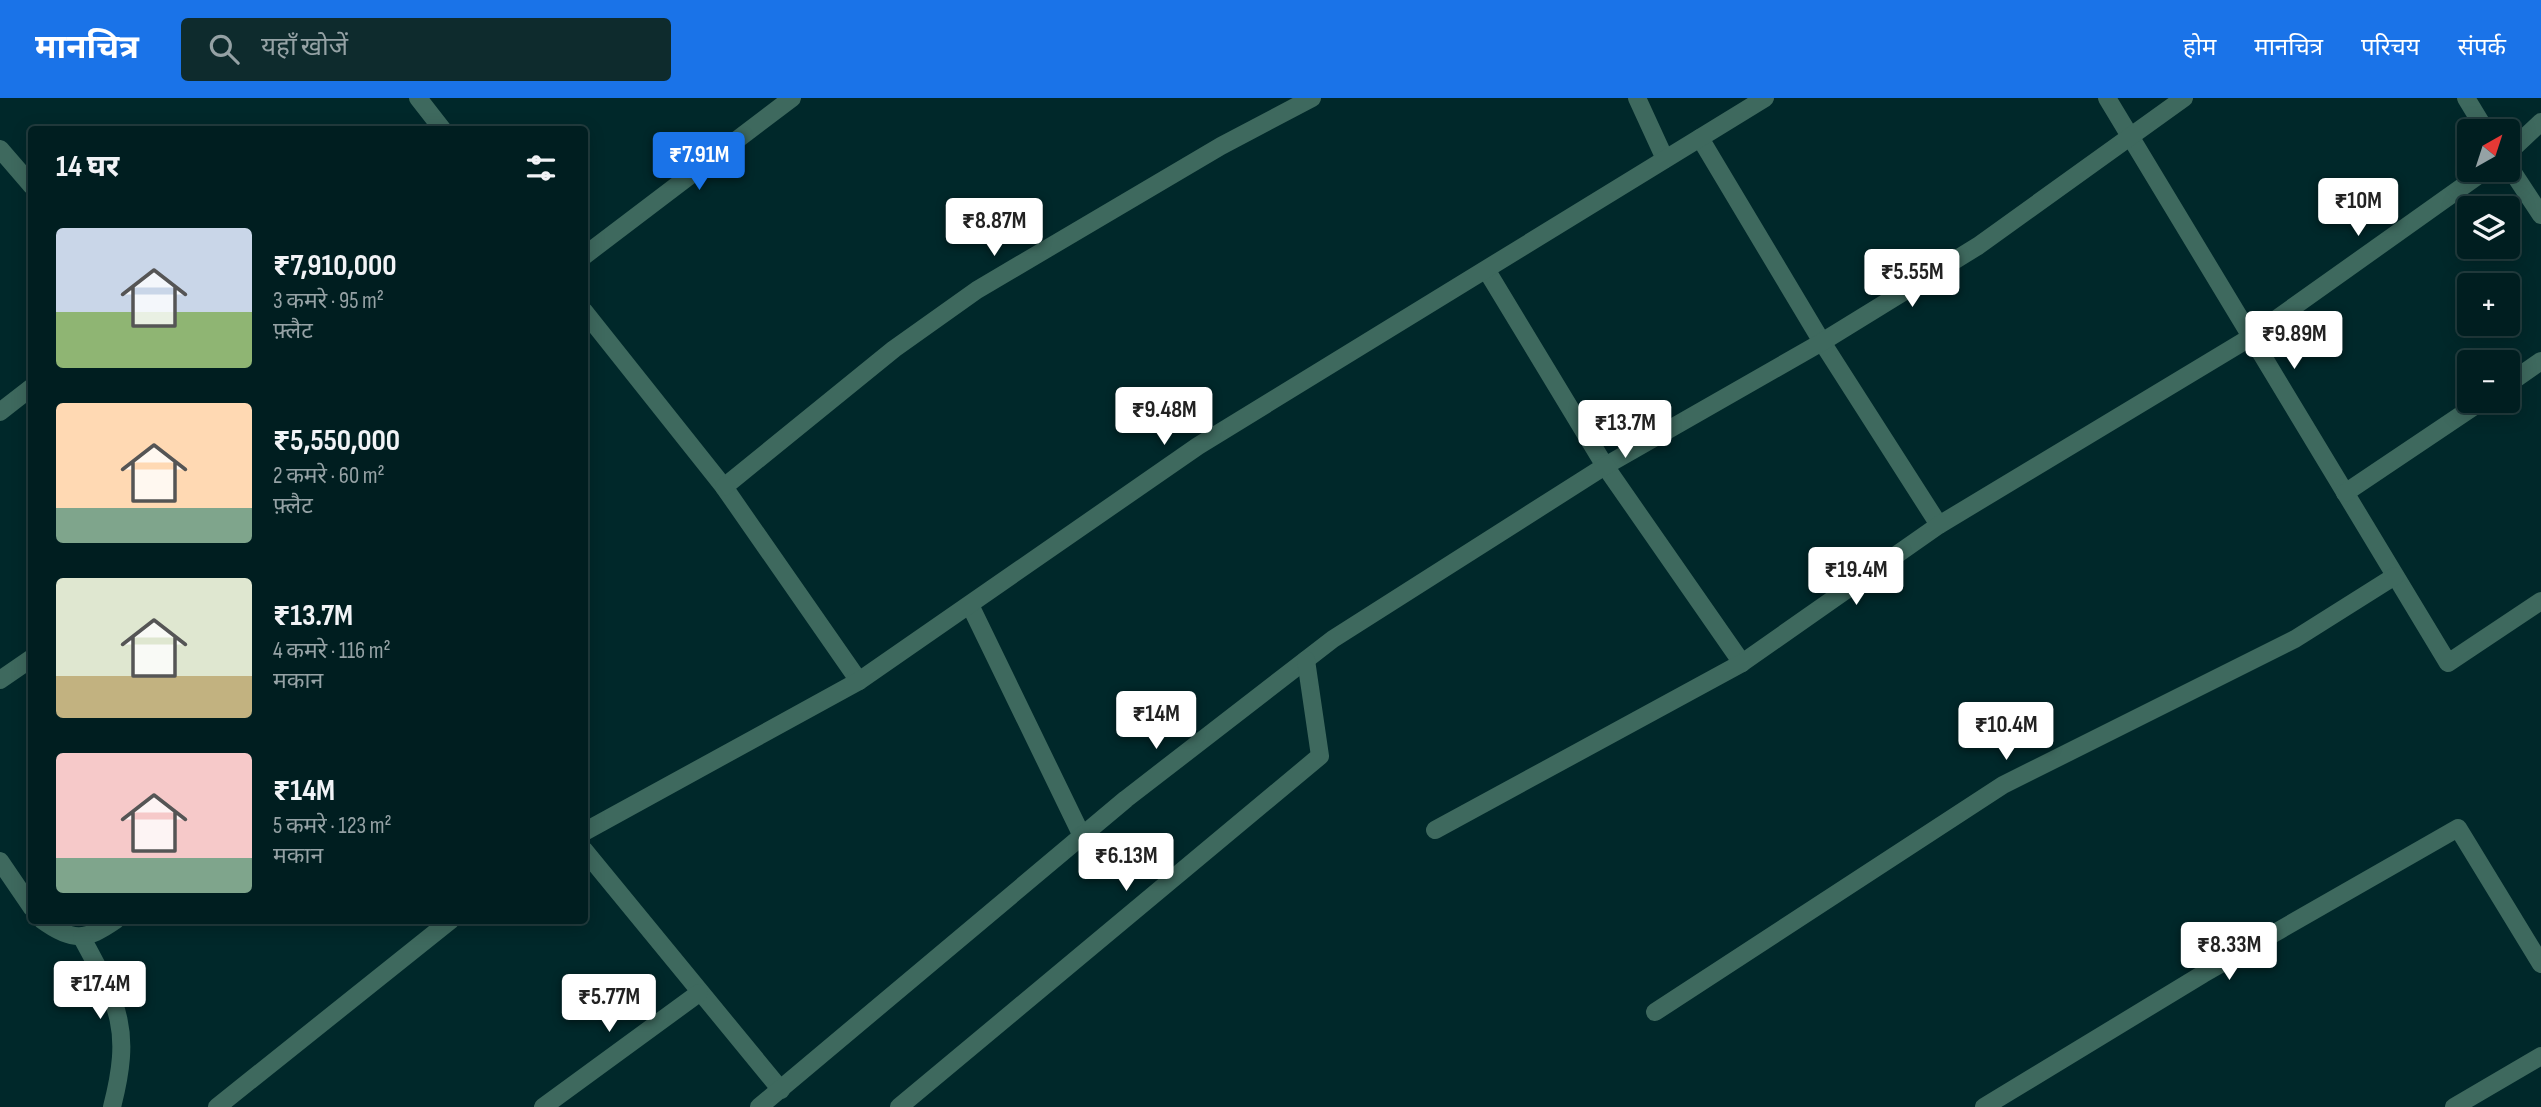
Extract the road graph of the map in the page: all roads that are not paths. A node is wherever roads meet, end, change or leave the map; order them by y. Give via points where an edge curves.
1 (418, 98) edge
2 (792, 98) edge
3 (1312, 98) edge
4 (1637, 98) edge
5 (1765, 98) edge
6 (2107, 98) edge
7 (2184, 98) edge
8 (2466, 98) edge
9 (2479, 119) edge
10 (2541, 122) edge
11 (440, 126) edge
12 (2130, 135) junction
13 (1700, 138) junction
14 (2520, 142) edge
15 (0, 149) edge
16 (1665, 159) junction
17 (28, 181) edge
18 (2469, 182) edge
19 (2519, 182) edge
20 (2541, 215) edge
21 (588, 253) edge
22 (1487, 271) junction
23 (588, 316) edge
24 (2251, 337) junction
25 (1822, 342) junction
26 (2541, 361) edge
27 (2520, 376) edge
28 (28, 390) edge
29 (0, 412) edge
30 (2464, 413) edge
31 (1605, 466) junction
32 (724, 488) junction
33 (2345, 493) junction
34 (1940, 525) junction
35 (2395, 576) junction
36 (2541, 601) edge
37 (970, 605) junction
38 (1306, 660) junction
39 (28, 661) edge
40 (1742, 663) junction
41 (0, 680) edge
42 (859, 681) junction
43 (588, 830) edge
44 (1435, 830) dead end
45 (1082, 836) junction
46 (588, 855) edge
47 (0, 861) edge
48 (28, 902) edge
49 (47, 924) edge
50 (111, 924) edge
51 (446, 924) edge
52 (82, 938) junction
53 (2541, 964) edge
54 (699, 993) junction
55 (1655, 1012) dead end
56 (2541, 1056) edge
57 (781, 1090) junction
58 (112, 1107) edge
59 (217, 1107) edge
60 (543, 1107) edge
61 (759, 1107) edge
62 (899, 1107) edge
63 (1984, 1107) edge
64 (2454, 1107) edge

1 - 11 street
2 - 21 street
3 - 32 street via 1221,146 977,290 894,349
4 - 16 street
5 - 13 street
6 - 12 street
7 - 12 street
8 - 9 street
10 - 14 street
12 - 24 street
12 - 25 street via 1978,246
13 - 16 street
13 - 25 street
15 - 17 street
16 - 22 street
18 - 24 street
19 - 20 street
22 - 31 street
22 - 37 street via 1198,446
23 - 32 street
24 - 33 street
24 - 34 street
25 - 31 street
25 - 34 street
26 - 27 street
28 - 29 street
30 - 33 street
31 - 38 street
31 - 40 street
32 - 42 street
33 - 35 street
34 - 40 street
35 - 36 street via 2448,663
35 - 55 street via 2295,639 2003,785
37 - 42 street
37 - 45 street
38 - 45 street
38 - 62 street via 1320,756
39 - 41 street
40 - 44 street
42 - 43 street
45 - 57 street
46 - 54 street
47 - 48 street
49 - 52 street via 60,934
50 - 52 street
51 - 59 street
52 - 58 street via 109,988 123,1031 121,1073
53 - 63 street via 2459,828 2203,974
54 - 57 street
54 - 60 street
56 - 64 street
57 - 61 street

